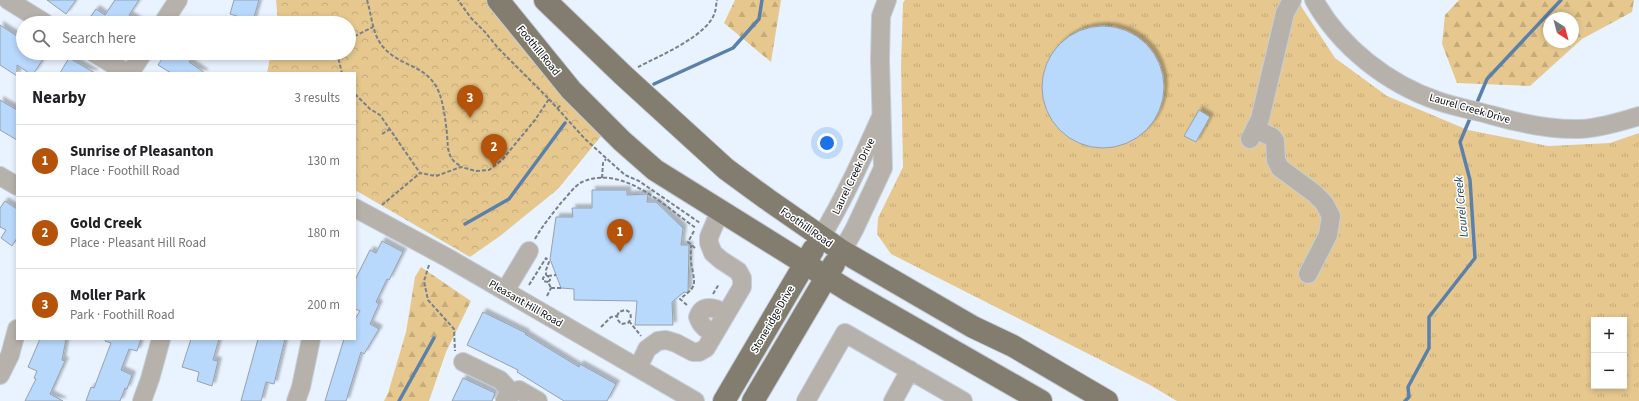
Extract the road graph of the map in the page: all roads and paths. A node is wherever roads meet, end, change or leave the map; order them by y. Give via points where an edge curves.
1 (8, 0) edge
2 (178, 0) edge
3 (367, 0) edge
4 (458, 0) edge
5 (498, 0) edge
6 (545, 0) edge
7 (717, 0) edge
8 (887, 0) edge
9 (1292, 0) edge
10 (1314, 0) edge
11 (34, 16) edge
12 (168, 16) edge
13 (373, 27) junction
14 (356, 36) edge
15 (106, 60) edge
16 (138, 60) edge
17 (339, 60) edge
18 (125, 72) edge
19 (131, 72) edge
20 (342, 72) edge
21 (624, 75) junction
22 (356, 95) edge
23 (557, 108) dead end
24 (882, 114) junction
25 (1639, 116) edge
26 (390, 129) junction
27 (382, 134) dead end
28 (606, 159) junction
29 (461, 167) junction
30 (420, 173) junction
31 (0, 176) edge
32 (602, 178) junction
33 (16, 185) edge
34 (360, 214) edge
35 (716, 220) junction
36 (820, 237) junction
37 (435, 251) junction
38 (529, 251) joint
39 (842, 251) junction
40 (805, 263) junction
41 (1308, 274) dead end
42 (556, 275) dead end
43 (547, 276) junction
44 (826, 276) junction
45 (548, 282) junction
46 (529, 285) dead end
47 (551, 288) junction
48 (563, 288) dead end
49 (505, 291) junction
50 (547, 296) dead end
51 (691, 308) dead end
52 (617, 316) junction
53 (629, 321) junction
54 (601, 327) dead end
55 (16, 331) edge
56 (640, 339) dead end
57 (161, 340) edge
58 (311, 340) edge
59 (5, 352) edge
60 (463, 362) joint
61 (638, 368) junction
62 (910, 370) junction
63 (0, 375) edge
64 (512, 395) edge
65 (142, 401) edge
66 (296, 401) edge
67 (538, 401) edge
68 (695, 401) edge
69 (724, 401) edge
70 (753, 401) edge
71 (806, 401) edge
72 (893, 401) edge
73 (962, 401) edge
74 (1041, 401) edge
75 (1107, 401) edge

1 - 11 street
2 - 12 street
3 - 13 path
4 - 29 path via 498,48 549,99 502,160 489,170 476,171
5 - 35 main road, Foothill Road via 571,90 622,141
6 - 21 main road, Foothill Road
7 - 21 path via 712,18 687,42
8 - 24 street, Laurel Creek Drive via 881,16
9 - 41 street via 1286,13 1260,119 1252,134 1272,137 1280,168 1314,193 1324,203 1331,216 1328,235
10 - 25 street, Laurel Creek Drive via 1324,18 1347,45 1380,71 1438,101 1512,121 1555,128 1581,129
13 - 14 path
13 - 29 path via 383,47 394,57 423,71 432,79 438,90 448,149 452,159
15 - 18 street
16 - 19 street
17 - 20 path
21 - 36 main road, Foothill Road via 726,169
22 - 26 path via 380,115
23 - 28 path
24 - 36 street, Laurel Creek Drive via 855,175
24 - 39 street, Laurel Creek Drive via 883,168
26 - 27 path
26 - 30 path
28 - 32 path via 603,163
28 - 35 path via 625,175
29 - 30 path via 436,176
30 - 34 path
31 - 33 street
32 - 38 path via 581,183 542,226
32 - 51 path via 628,182 642,189 696,228 688,242 691,245 694,285 680,299
34 - 37 street, Pleasant Hill Road
35 - 40 main road, Foothill Road
35 - 61 street via 709,243 713,253 720,260 738,271 742,278 742,287 706,348 694,352 676,343 658,341 647,349
36 - 39 main road, Foothill Road
36 - 40 main road, Stoneridge Drive
37 - 49 street, Pleasant Hill Road
37 - 60 path via 424,282 428,300 454,329 455,356
38 - 49 street
39 - 44 main road
39 - 75 main road, Foothill Road
40 - 44 main road, Foothill Road
40 - 69 main road, Stoneridge Drive
42 - 43 path
43 - 45 path via 550,280
43 - 45 path via 543,281
43 - 46 path via 549,262 546,258
44 - 70 main road
44 - 74 main road, Foothill Road
45 - 47 path
47 - 48 path
47 - 50 path
49 - 61 street, Pleasant Hill Road
52 - 53 path via 620,324
52 - 53 path via 622,310 628,311 631,316
52 - 54 path via 611,317
53 - 56 path via 639,332 642,337
55 - 59 street
57 - 65 street
58 - 66 street
59 - 63 street
60 - 64 street via 500,380
61 - 68 street, Pleasant Hill Road
62 - 71 street via 845,333
62 - 72 street
62 - 73 street
64 - 67 street

